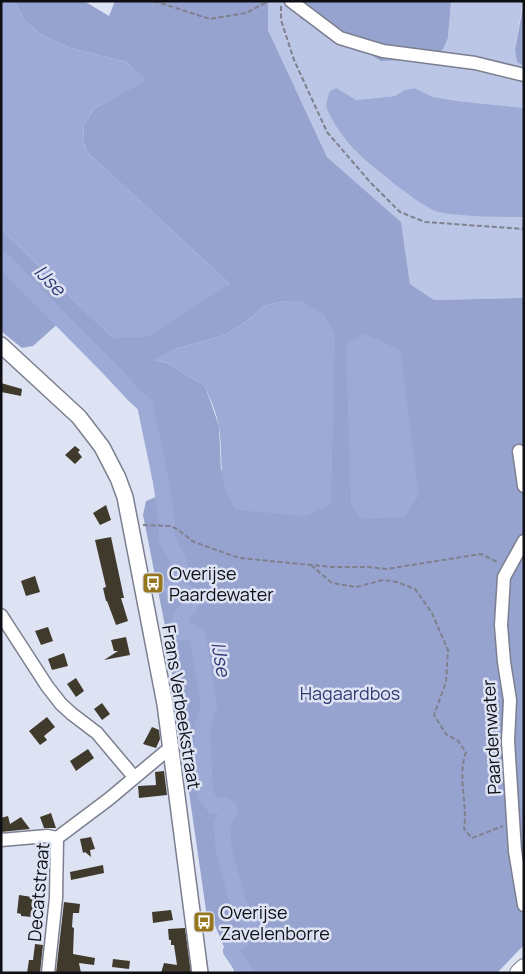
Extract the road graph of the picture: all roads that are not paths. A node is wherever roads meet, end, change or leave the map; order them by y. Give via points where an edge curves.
1 (290, 1) edge
2 (524, 76) edge
3 (1, 345) edge
4 (519, 451) dead end
5 (524, 486) edge
6 (524, 541) edge
7 (1, 615) edge
8 (172, 749) junction
9 (134, 777) junction
10 (57, 838) junction
11 (1, 840) edge
12 (524, 905) edge
13 (524, 968) edge
14 (48, 973) edge
15 (200, 973) edge
16 (520, 973) edge

1 - 2 street via 340,38 383,51 474,63
3 - 8 main road, Frans Verbeekstraat via 79,417 102,447 118,478 130,517
4 - 5 street
6 - 12 street, Paardenwater via 504,577 501,625 510,700 508,741 513,822
7 - 9 street via 61,704 97,733
8 - 9 street, Decatstraat
8 - 15 main road, Frans Verbeekstraat
9 - 10 street, Decatstraat
10 - 11 street
10 - 14 street, Decatstraat via 56,898
13 - 16 highway

